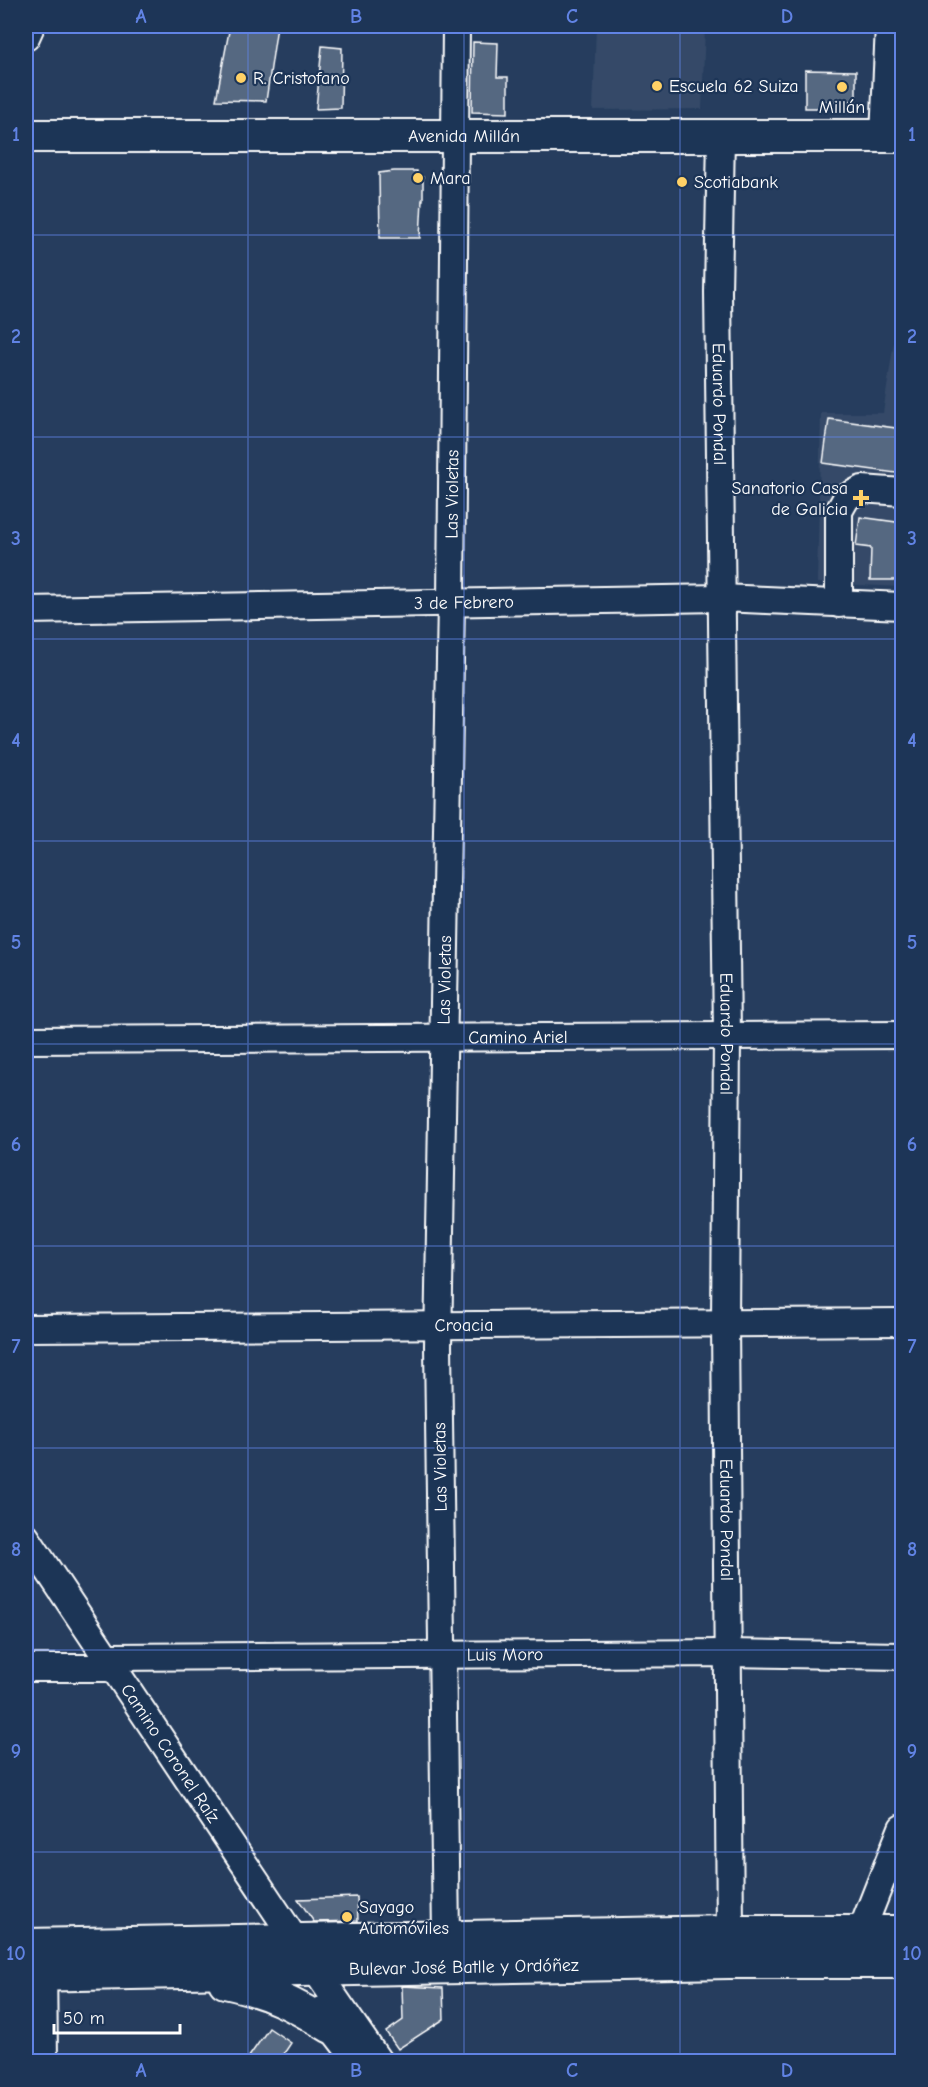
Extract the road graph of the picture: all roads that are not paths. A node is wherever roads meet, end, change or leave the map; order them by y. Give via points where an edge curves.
1 (31, 26) edge
2 (456, 26) edge
3 (889, 26) edge
4 (26, 37) edge
5 (26, 136) edge
6 (454, 136) junction
7 (721, 136) junction
8 (893, 136) edge
9 (903, 492) edge
10 (722, 598) junction
11 (451, 602) junction
12 (839, 604) junction
13 (903, 606) edge
14 (26, 610) edge
15 (903, 1035) edge
16 (727, 1036) junction
17 (444, 1039) junction
18 (26, 1040) edge
19 (725, 1322) junction
20 (903, 1322) edge
21 (439, 1324) junction
22 (26, 1328) edge
23 (26, 1538) edge
24 (729, 1653) junction
25 (443, 1656) junction
26 (903, 1656) edge
27 (110, 1663) junction
28 (26, 1668) edge
29 (903, 1828) edge
30 (730, 1932) junction
31 (861, 1932) junction
32 (903, 1932) edge
33 (446, 1936) junction
34 (296, 1940) junction
35 (34, 1959) edge
36 (903, 1962) edge
37 (314, 1968) junction
38 (202, 1973) junction
39 (331, 2027) junction
40 (44, 2061) edge
41 (358, 2061) edge
42 (379, 2061) edge

1 - 4 street
2 - 6 street, Las Violetas
3 - 8 street
5 - 6 main road, Avenida Millán
6 - 7 main road, Avenida Millán
6 - 11 street, Las Violetas
7 - 8 main road, Avenida Millán
7 - 10 street, Eduardo Pondal via 718,292
9 - 12 street via 862,489 847,497 838,511
10 - 11 street, 3 de Febrero
10 - 12 street, 3 de Febrero
10 - 16 street, Eduardo Pondal
11 - 14 street, 3 de Febrero
11 - 17 street, Las Violetas
12 - 13 street, 3 de Febrero
15 - 16 street, Camino Ariel
16 - 17 street, Camino Ariel
16 - 19 street, Eduardo Pondal
17 - 18 street, Camino Ariel
17 - 21 street, Las Violetas
19 - 20 street, Croacia
19 - 21 street, Croacia
19 - 24 street, Eduardo Pondal
21 - 22 street, Croacia
21 - 25 street, Las Violetas
23 - 27 street, Camino Coronel Raíz
24 - 25 street, Luis Moro
24 - 26 street, Luis Moro
24 - 30 street, Eduardo Pondal
25 - 27 street, Luis Moro
25 - 33 street, Las Violetas
27 - 28 street, Luis Moro
27 - 34 street, Camino Coronel Raíz
29 - 31 street
30 - 31 main road, Bulevar José Batlle y Ordóñez
30 - 33 main road, Bulevar José Batlle y Ordóñez
31 - 32 main road, Bulevar José Batlle y Ordóñez
33 - 34 main road, Bulevar José Batlle y Ordóñez
34 - 35 main road, Bulevar José Batlle y Ordóñez
34 - 37 street, Camino Coronel Raíz
35 - 38 main road, Bulevar José Batlle y Ordóñez
35 - 40 street
36 - 37 main road, Bulevar José Batlle y Ordóñez
37 - 38 main road, Bulevar José Batlle y Ordóñez
37 - 39 street via 310,1989
37 - 42 street, Camino Coronel Raíz
38 - 39 main road via 270,1993
39 - 41 street

